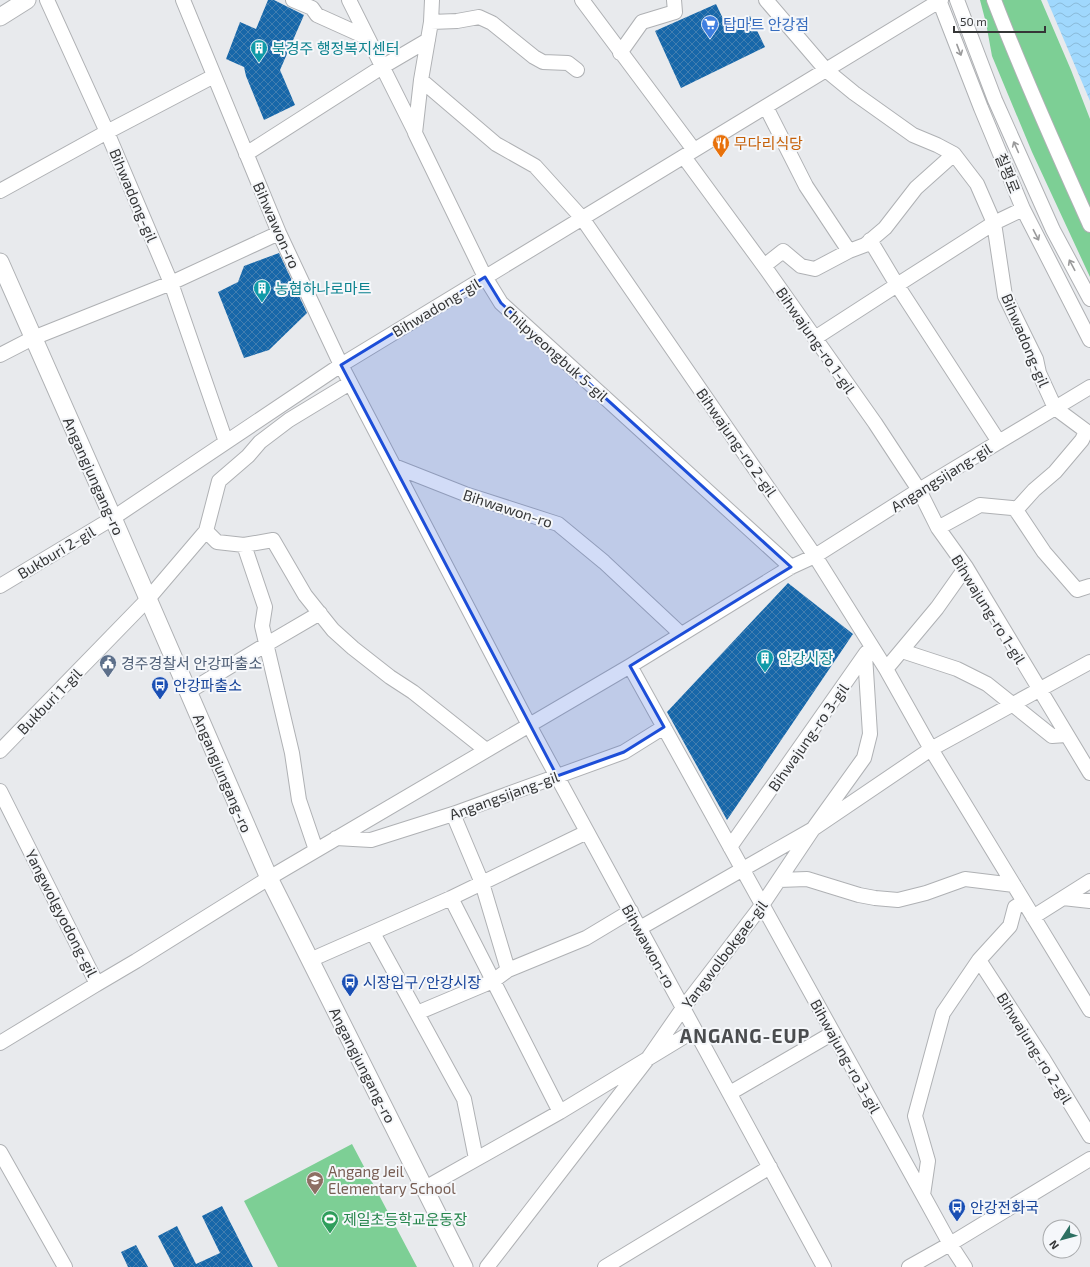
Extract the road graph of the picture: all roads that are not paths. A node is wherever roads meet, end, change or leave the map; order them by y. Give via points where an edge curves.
1 (27, 0) edge
2 (47, 0) edge
3 (183, 0) edge
4 (293, 0) edge
5 (349, 0) edge
6 (432, 0) edge
7 (582, 0) edge
8 (674, 0) edge
9 (766, 0) edge
10 (940, 0) edge
11 (957, 0) edge
12 (994, 0) edge
13 (0, 17) edge
14 (431, 22) junction
15 (368, 38) junction
16 (428, 40) junction
17 (620, 53) junction
18 (382, 67) junction
19 (577, 70) dead end
20 (826, 70) junction
21 (214, 76) junction
22 (421, 80) junction
23 (766, 107) junction
24 (107, 132) junction
25 (415, 133) junction
26 (246, 154) junction
27 (689, 154) junction
28 (954, 154) junction
29 (0, 191) edge
30 (1023, 209) junction
31 (582, 218) junction
32 (994, 223) junction
33 (1090, 225) edge
34 (279, 233) junction
35 (870, 240) junction
36 (849, 251) junction
37 (0, 262) edge
38 (764, 266) junction
39 (485, 277) junction
40 (171, 283) junction
41 (898, 285) junction
42 (1090, 299) edge
43 (33, 338) junction
44 (815, 338) junction
45 (1090, 340) edge
46 (0, 355) edge
47 (341, 365) junction
48 (350, 382) junction
49 (1090, 387) edge
50 (1055, 408) junction
51 (226, 442) junction
52 (999, 442) junction
53 (394, 466) junction
54 (919, 490) junction
55 (1016, 510) junction
56 (113, 518) junction
57 (938, 528) junction
58 (206, 531) junction
59 (244, 545) junction
60 (815, 556) junction
61 (791, 567) junction
62 (966, 567) junction
63 (0, 586) edge
64 (1090, 586) edge
65 (148, 600) junction
66 (320, 614) junction
67 (681, 634) junction
68 (267, 644) junction
69 (868, 650) junction
70 (902, 651) junction
71 (1090, 662) edge
72 (630, 666) junction
73 (886, 669) junction
74 (1039, 690) junction
75 (188, 692) junction
76 (1013, 705) junction
77 (529, 725) junction
78 (664, 727) junction
79 (1066, 735) junction
80 (931, 749) junction
81 (486, 750) junction
82 (0, 751) edge
83 (1090, 773) edge
84 (557, 776) junction
85 (0, 791) edge
86 (453, 814) junction
87 (813, 829) junction
88 (587, 832) junction
89 (336, 838) junction
90 (730, 847) junction
91 (316, 850) junction
92 (742, 868) junction
93 (269, 878) junction
94 (779, 880) junction
95 (1090, 881) edge
96 (482, 884) junction
97 (1014, 885) junction
98 (451, 898) junction
99 (1063, 898) junction
100 (1090, 901) edge
101 (1024, 902) junction
102 (762, 904) junction
103 (630, 911) junction
104 (1033, 917) junction
105 (640, 928) junction
106 (373, 933) junction
107 (310, 960) junction
108 (979, 960) junction
109 (508, 970) junction
110 (493, 981) junction
111 (97, 984) junction
112 (683, 1008) junction
113 (1090, 1010) edge
114 (417, 1013) junction
115 (695, 1030) junction
116 (833, 1033) junction
117 (0, 1043) edge
118 (649, 1057) junction
119 (730, 1093) junction
120 (560, 1112) junction
121 (1090, 1136) edge
122 (0, 1152) edge
123 (1090, 1159) edge
124 (476, 1160) junction
125 (770, 1167) junction
126 (425, 1188) junction
127 (923, 1195) junction
128 (950, 1244) junction
129 (623, 1262) edge
130 (65, 1267) edge
131 (464, 1267) edge
132 (488, 1267) edge
133 (605, 1267) edge
134 (824, 1267) edge
135 (909, 1267) edge
136 (965, 1267) edge

1 - 13 main road
2 - 24 street, Bihwadong-gil
3 - 21 street, Bihwawon-ro
4 - 15 street via 312,8 317,15
5 - 15 street, Chilpyeongbuk 5-gil
6 - 14 street
7 - 17 street, Bihwajung-ro 1-gil
8 - 17 street via 675,12 642,22
9 - 20 street
10 - 20 street, Bihwadong-gil
10 -> 30 street, 칠평로
42 -> 11 street via 1053,230 1002,114
12 - 33 street
14 - 16 street
14 - 19 street via 479,17 492,23 543,62 568,63
15 - 18 street, Chilpyeongbuk 5-gil
16 - 18 street
16 - 22 street
17 - 27 street, Bihwajung-ro 1-gil
18 - 25 street, Chilpyeongbuk 5-gil
18 - 26 street
20 - 23 street, Bihwadong-gil
20 - 28 street, Bihwadong-gil via 854,94 913,135
21 - 24 street, Bihwadong-gil
21 - 26 street, Bihwawon-ro
22 - 25 street
22 - 31 street via 496,144 535,166
23 - 27 street, Bihwadong-gil
23 - 36 street via 806,186
24 - 29 street, Bihwadong-gil
24 - 40 street, Bihwadong-gil
25 - 39 street, Chilpyeongbuk 5-gil
26 - 34 street, Bihwawon-ro
27 - 31 street, Bihwadong-gil
27 - 38 street, Bihwajung-ro 1-gil
28 - 32 street, Bihwadong-gil via 977,184
28 - 35 street via 916,188 886,228
30 - 32 street
30 -> 45 street, 칠평로
31 - 39 street, Bihwadong-gil
31 - 60 street, Bihwajung-ro 2-gil
32 - 41 street
32 - 50 street, Bihwadong-gil via 1005,296 1036,359 1039,373
34 - 40 street
34 - 47 street, Bihwawon-ro
35 - 36 street via 865,245
35 - 41 street
36 - 38 street via 815,269 801,266 783,251
37 - 43 main road, Angangjungang-ro
38 - 44 street, Bihwajung-ro 1-gil
39 - 47 street, Bihwadong-gil
39 - 61 street, Chilpyeongbuk 5-gil via 501,303
40 - 43 street
40 - 51 street, Bihwadong-gil
41 - 44 street
41 - 52 street
43 - 46 street
43 - 56 main road, Angangjungang-ro
44 - 54 street, Bihwajung-ro 1-gil
47 - 48 street, Bihwawon-ro
47 - 51 street, Bihwadong-gil
48 - 53 street, Bihwawon-ro
48 - 58 street via 260,442 220,481
49 - 50 street, Angangsijang-gil
50 - 52 street, Angangsijang-gil
50 - 55 street via 1086,431 1082,440 1055,472
51 - 56 street, Bihwadong-gil
52 - 54 street, Angangsijang-gil
53 - 67 street, Bihwawon-ro via 464,494 558,524 604,562
53 - 77 street, Bihwawon-ro
54 - 57 street, Bihwajung-ro 1-gil
54 - 60 street, Angangsijang-gil
55 - 57 street via 980,504
55 - 64 street via 1044,552 1077,590
56 - 63 street, Bukburi 2-gil
56 - 65 main road, Angangjungang-ro
57 - 62 street, Bihwajung-ro 1-gil
58 - 59 street via 217,542
58 - 65 street
59 - 66 street via 272,540 305,595
59 - 68 street via 264,606 262,626
60 - 61 street, Angangsijang-gil
60 - 69 street, Bihwajung-ro 2-gil
61 - 67 street
62 - 70 street
62 - 74 street, Bihwajung-ro 1-gil
65 - 75 main road, Angangjungang-ro
65 - 82 street, Bukburi 1-gil
66 - 68 street
66 - 81 street via 353,648 414,692
67 - 72 street
68 - 75 street
68 - 91 street via 292,753 298,800
69 - 73 street, Bihwajung-ro 2-gil
69 - 87 street, Yangwolbokgae-gil via 870,734 864,758
69 - 90 street, Bihwajung-ro 3-gil
70 - 73 street
70 - 76 street via 987,684
71 - 74 street
72 - 77 street
72 - 78 street, Bihwajung-ro 3-gil
73 - 80 street, Bihwajung-ro 2-gil
74 - 76 street
74 - 79 street, Bihwajung-ro 1-gil
75 - 93 main road, Angangjungang-ro
76 - 79 street via 1052,736
76 - 80 street
77 - 81 street
77 - 84 street, Bihwawon-ro
78 - 84 street, Angangsijang-gil via 624,752
78 - 90 street, Bihwajung-ro 3-gil
79 - 83 street, Bihwajung-ro 1-gil
80 - 87 street
80 - 97 street, Bihwajung-ro 2-gil
81 - 89 street
84 - 86 street, Angangsijang-gil
84 - 88 street, Bihwawon-ro
85 - 111 street, Yangwolgyodong-gil
86 - 89 street, Angangsijang-gil via 371,840
86 - 96 street
87 - 92 street
87 - 94 street, Yangwolbokgae-gil
88 - 96 street
88 - 103 street, Bihwawon-ro
89 - 91 street
90 - 92 street, Bihwajung-ro 3-gil
91 - 93 street
92 - 102 street, Bihwajung-ro 3-gil
92 - 105 street
93 - 107 main road, Angangjungang-ro
93 - 111 street, Yangwolgyodong-gil
94 - 97 street via 807,879 859,895 898,900 926,894 965,879
94 - 102 street, Yangwolbokgae-gil
95 - 99 street
96 - 98 street
96 - 109 street
97 - 101 street, Bihwajung-ro 2-gil
98 - 106 street
98 - 110 street
99 - 100 street
99 - 104 street
101 - 104 street, Bihwajung-ro 2-gil
101 - 108 street via 1015,907 1010,926
102 - 112 street, Yangwolbokgae-gil
102 - 116 street, Bihwajung-ro 3-gil
103 - 105 street, Bihwawon-ro
103 - 109 street via 586,938
104 - 113 street, Bihwajung-ro 2-gil
105 - 112 street, Bihwawon-ro
106 - 107 street
106 - 114 street
107 - 126 main road, Angangjungang-ro
108 - 121 street, Bihwajung-ro 2-gil
108 - 127 street via 943,1013 914,1116 928,1161
109 - 110 street
110 - 114 street
110 - 120 street
111 - 117 street
112 - 115 street, Bihwawon-ro
112 - 118 street, Yangwolbokgae-gil
114 - 124 street via 464,1099
115 - 118 street
115 - 119 street, Bihwawon-ro
116 - 119 street
116 - 127 street, Bihwajung-ro 3-gil
118 - 120 street
118 - 132 street, Yangwolbokgae-gil
119 - 125 street, Bihwawon-ro
120 - 124 street
122 - 130 street
123 - 128 street
124 - 126 street
125 - 129 street
125 - 134 street, Bihwawon-ro
126 - 131 main road, Angangjungang-ro
127 - 128 street, Bihwajung-ro 3-gil
128 - 135 street
128 - 136 street, Bihwajung-ro 3-gil
129 - 133 street

